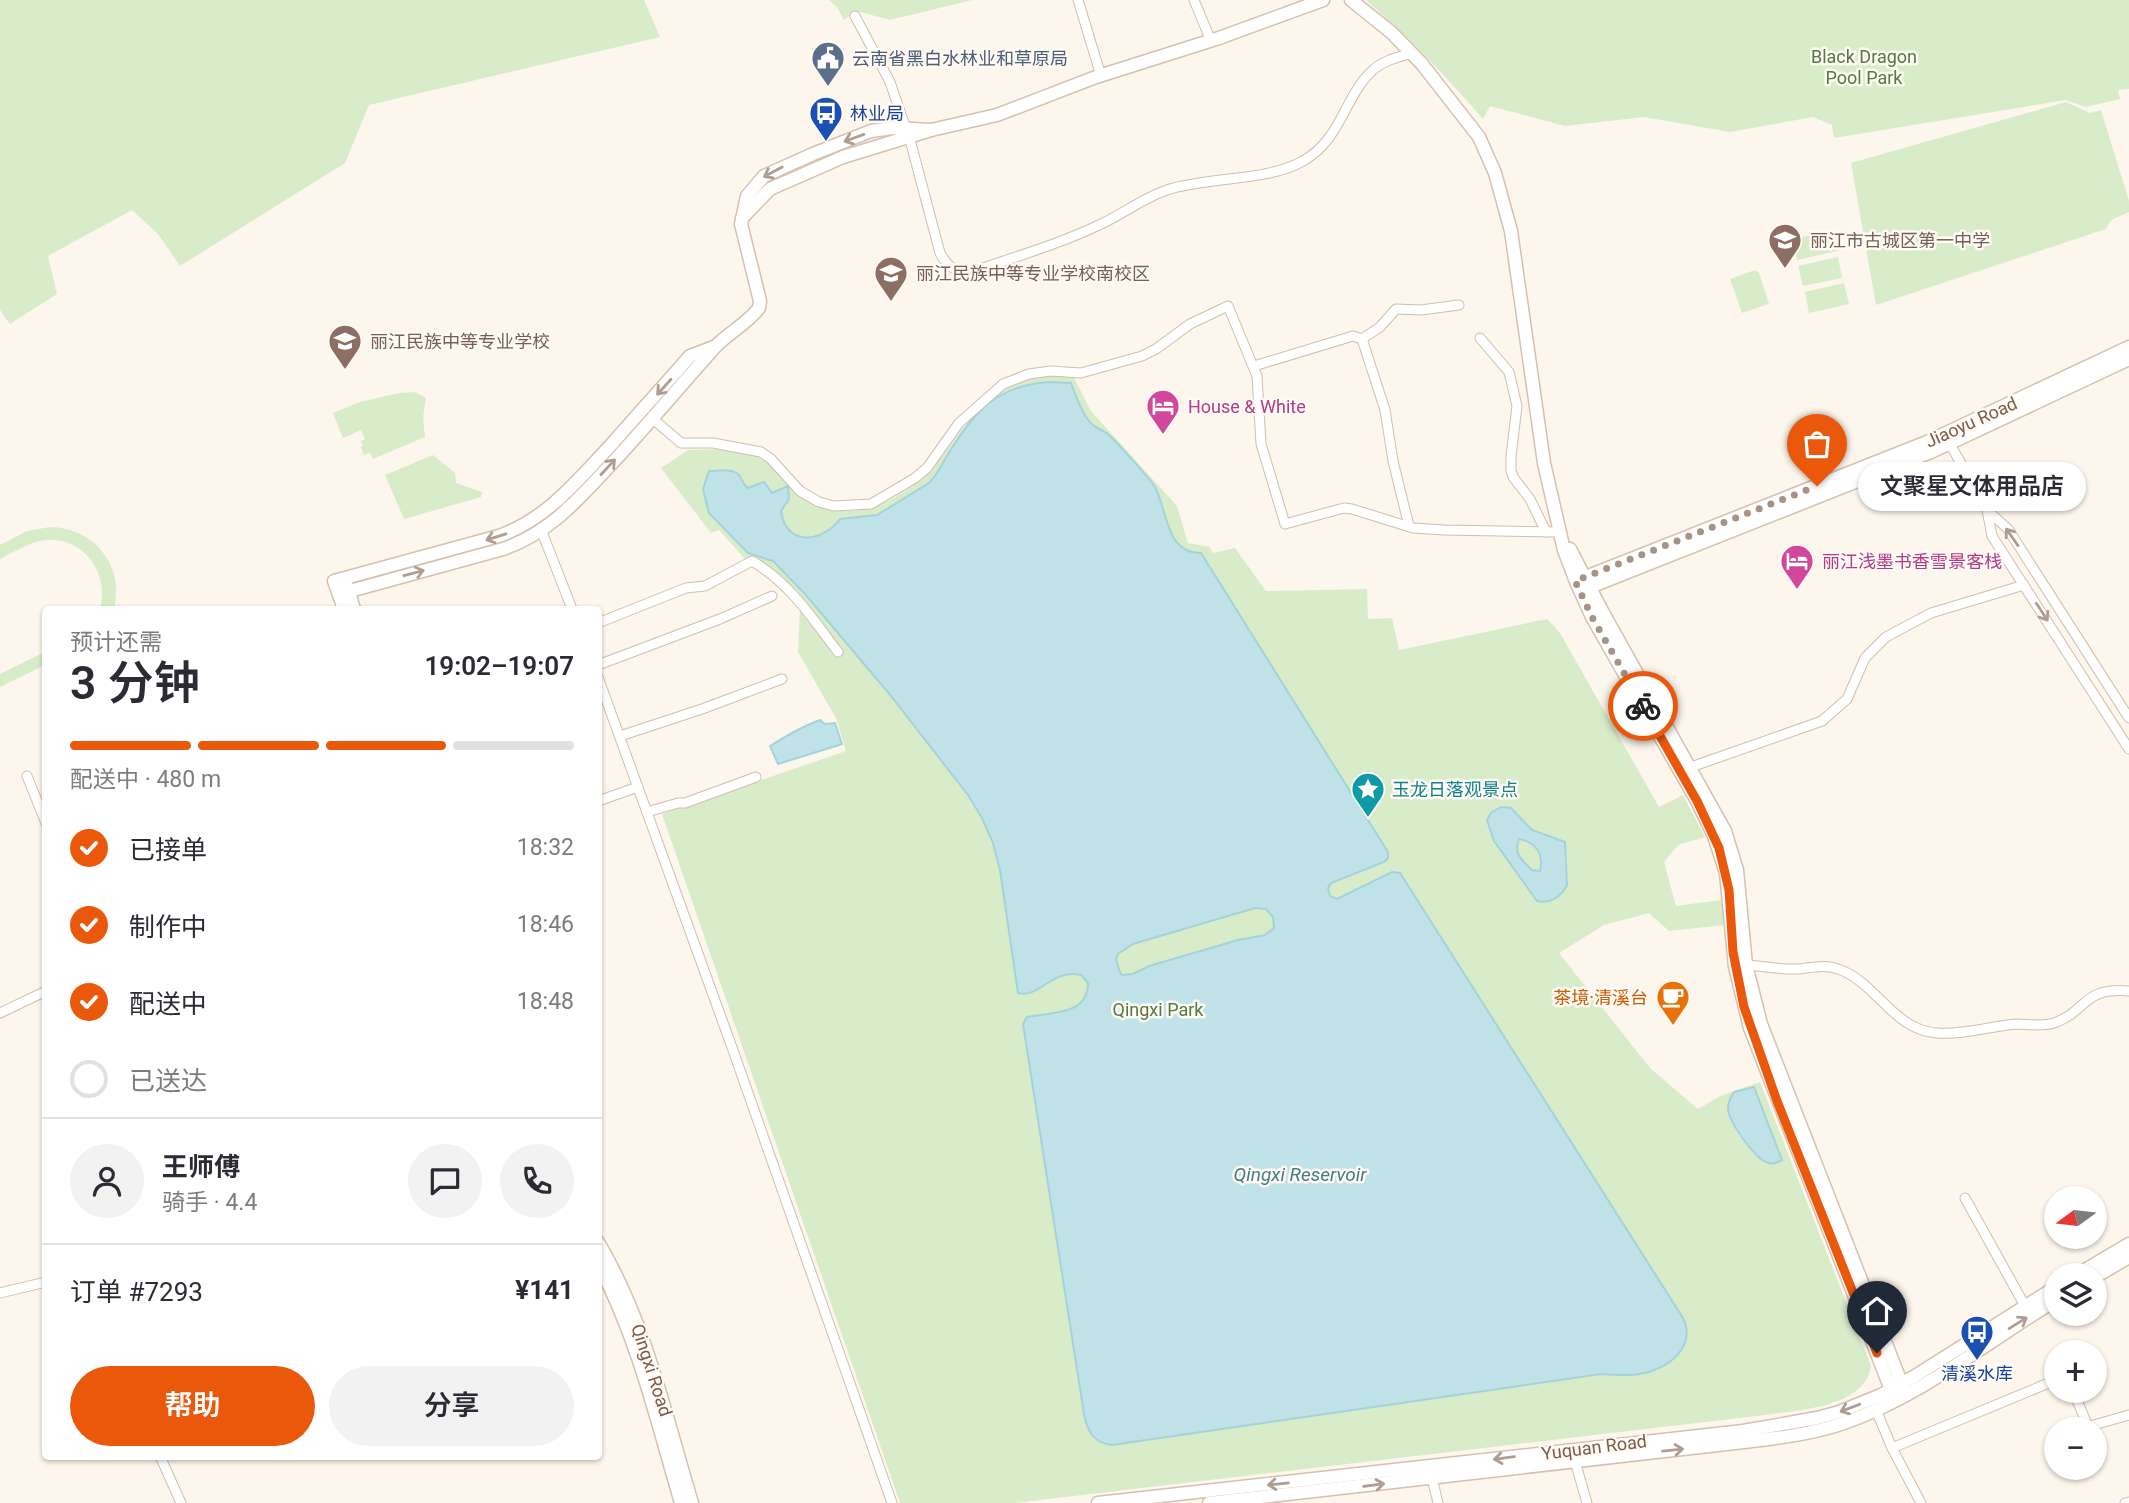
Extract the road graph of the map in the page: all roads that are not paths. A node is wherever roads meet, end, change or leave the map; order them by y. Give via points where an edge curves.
1 (1078, 0) edge
2 (1194, 0) edge
3 (1323, 0) edge
4 (1351, 0) edge
5 (855, 16) dead end
6 (1211, 41) junction
7 (1412, 52) junction
8 (1101, 75) junction
9 (908, 132) junction
10 (1459, 304) dead end
11 (1480, 338) dead end
12 (1362, 339) junction
13 (716, 346) junction
14 (2129, 347) edge
15 (2129, 359) edge
16 (1254, 366) junction
17 (1534, 398) junction
18 (1516, 400) junction
19 (653, 419) junction
20 (1950, 444) junction
21 (1987, 510) junction
22 (1554, 514) junction
23 (1409, 526) junction
24 (542, 531) junction
25 (1553, 532) junction
26 (1582, 584) junction
27 (2024, 585) junction
28 (344, 592) junction
29 (772, 596) dead end
30 (344, 606) edge
31 (352, 606) edge
32 (571, 606) edge
33 (602, 621) edge
34 (838, 652) dead end
35 (602, 663) edge
36 (782, 679) dead end
37 (602, 687) edge
38 (611, 711) junction
39 (602, 714) edge
40 (2129, 718) edge
41 (620, 736) junction
42 (2129, 748) edge
43 (1691, 767) junction
44 (27, 776) dead end
45 (756, 777) dead end
46 (638, 787) junction
47 (602, 800) edge
48 (648, 812) junction
49 (42, 813) edge
50 (1746, 965) junction
51 (2129, 991) edge
52 (42, 993) edge
53 (0, 1013) edge
54 (1965, 1198) dead end
55 (2129, 1244) edge
56 (602, 1250) edge
57 (2129, 1257) edge
58 (2097, 1263) edge
59 (602, 1271) edge
60 (2107, 1271) edge
61 (42, 1283) edge
62 (0, 1293) edge
63 (2044, 1294) edge
64 (2025, 1306) junction
65 (2044, 1307) edge
66 (2044, 1385) edge
67 (1898, 1392) junction
68 (2078, 1403) edge
69 (1876, 1409) junction
70 (2129, 1415) edge
71 (1892, 1448) junction
72 (162, 1460) edge
73 (1575, 1461) junction
74 (1432, 1478) junction
75 (181, 1503) edge
76 (681, 1503) edge
77 (692, 1503) edge
78 (892, 1503) edge
79 (1098, 1503) edge
80 (1209, 1503) edge
81 (1438, 1503) edge
82 (1587, 1503) edge
83 (1921, 1503) edge

1 - 8 street
2 - 6 street
3 - 6 street
4 - 7 street
5 - 9 street via 890,82
6 - 8 street
7 - 9 street via 1372,71 1336,131 1300,163 1168,190 1101,224 971,272 951,268 940,253
7 - 17 street via 1479,137 1495,173 1511,231
8 - 9 street via 997,115
9 - 13 street via 871,131 764,176 747,196 741,218 760,304
10 - 12 street via 1396,309
11 - 18 street via 1509,372
12 - 16 street via 1353,336
12 - 23 street via 1385,410
13 - 19 street
13 -> 28 street via 690,356 567,491 533,521 499,536 339,579
14 - 26 street, Jiaoyu Road via 1927,442
15 - 20 street, Jiaoyu Road
16 - 19 street via 1228,306 1190,324 1142,356 1082,373 1020,376 973,408 920,474 865,505 819,502 800,491 761,452 713,443 681,443
16 - 23 street via 1261,444 1285,524 1345,508
17 - 18 street
17 - 22 street
18 - 25 street via 1511,470
24 -> 19 street via 577,501
20 - 21 street
20 - 26 street, Jiaoyu Road
21 - 27 street via 1993,536
40 -> 21 street via 2008,529
22 - 25 street
22 - 26 street
23 - 25 street
28 -> 24 street via 503,549
24 - 32 street
25 - 26 street
26 - 43 street
26 - 67 street via 1714,836 1726,873 1735,967 1750,1028
27 -> 42 street
27 - 43 street via 1931,613 1886,637 1865,658 1847,699 1822,721
28 - 30 street
28 - 31 street
29 - 35 street
33 - 34 street via 686,587 705,586 752,561 790,590
36 - 41 street
37 - 38 street
38 - 39 street
38 - 41 street
41 - 46 street
43 - 50 street via 1734,857
44 - 49 street
45 - 48 street
46 - 47 street
46 - 48 street
48 - 78 street
50 - 51 street via 1797,969 1819,965 1842,971 1902,1020 1939,1034 2056,1023 2097,993
50 - 67 street via 1775,1061
52 - 53 street
54 - 64 street
55 - 58 street
56 - 77 street, Qingxi Road via 642,1334
57 - 60 street
59 - 76 street, Qingxi Road via 640,1358
61 - 62 street
63 - 64 street, Yuquan Road
64 - 67 street, Yuquan Road
67 -> 65 street, Yuquan Road
66 - 71 street
67 - 69 street, Yuquan Road
67 -> 79 street, Yuquan Road via 1839,1412 1769,1427
68 - 70 street via 2090,1426
69 - 71 street
73 -> 69 street, Yuquan Road via 1798,1434
71 - 83 street
72 - 75 street
73 - 74 street, Yuquan Road
73 - 82 street
80 -> 74 street, Yuquan Road
74 - 81 street

